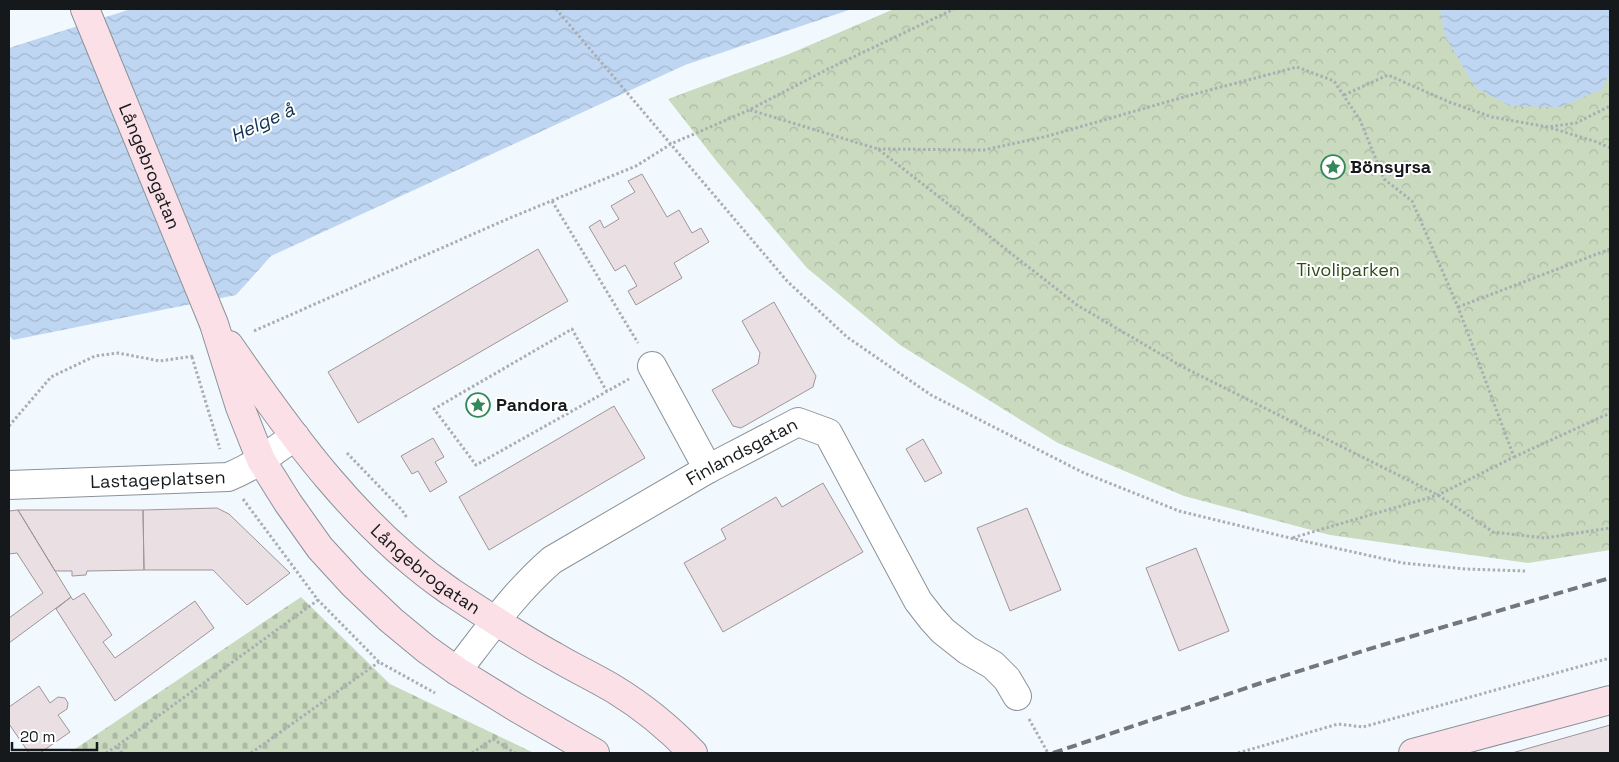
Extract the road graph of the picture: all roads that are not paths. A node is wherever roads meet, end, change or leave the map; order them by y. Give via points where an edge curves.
1 (85, 9) edge
2 (218, 332) junction
3 (652, 366) road end
4 (294, 436) junction
5 (261, 460) junction
6 (708, 469) junction
7 (9, 486) edge
8 (496, 620) junction
9 (457, 671) junction
10 (1017, 696) road end
11 (1610, 700) edge
12 (1423, 752) edge
13 (595, 753) edge
14 (693, 753) edge

1 - 2 main road, Långebrogatan
2 - 4 main road, Långebrogatan
2 - 5 main road, Långebrogatan via 240,407
3 - 6 street
4 - 5 street, Lastageplatsen
4 - 8 main road, Långebrogatan via 375,529 414,564
5 - 7 street, Lastageplatsen via 228,477
5 - 9 main road, Långebrogatan via 320,548 353,584 426,649
6 - 8 street, Finlandsgatan via 552,560
6 - 10 street, Finlandsgatan via 798,422 828,433 918,601 943,631 993,665
8 - 9 street, Finlandsgatan
8 - 14 main road, Långebrogatan via 552,656 615,690 657,720
9 - 13 main road, Långebrogatan
11 - 12 main road

